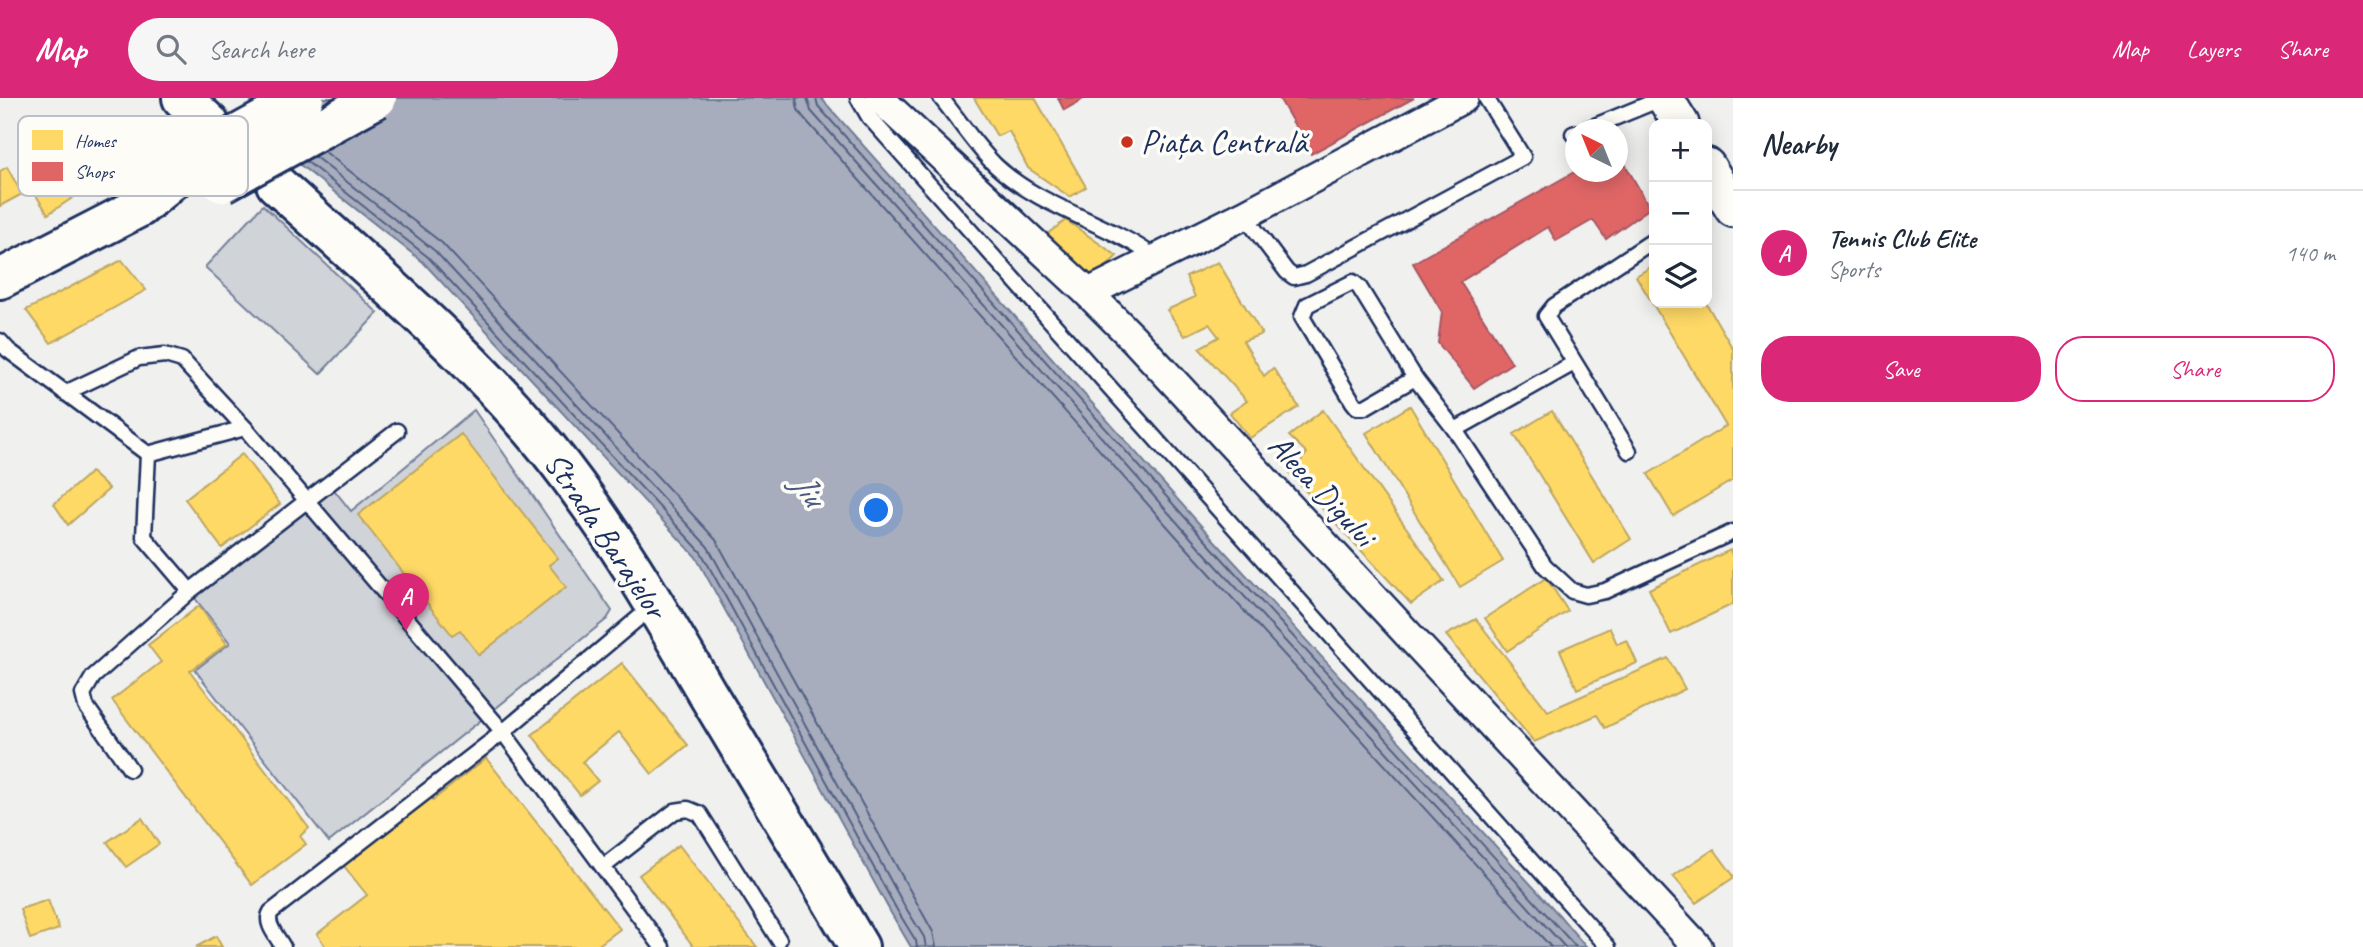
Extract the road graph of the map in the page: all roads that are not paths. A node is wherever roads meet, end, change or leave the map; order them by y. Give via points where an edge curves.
1 (304, 98) edge
2 (377, 98) edge
3 (858, 98) edge
4 (879, 98) edge
5 (942, 98) edge
6 (1464, 98) edge
7 (1486, 98) edge
8 (1664, 98) edge
9 (1611, 119) edge
10 (1678, 119) edge
11 (248, 121) edge
12 (248, 129) edge
13 (276, 184) dead end
14 (151, 196) edge
15 (1244, 215) junction
16 (1649, 243) edge
17 (1156, 258) junction
18 (0, 279) edge
19 (1088, 293) junction
20 (0, 341) edge
21 (1574, 363) junction
22 (1415, 378) junction
23 (65, 393) junction
24 (245, 428) junction
25 (1455, 430) junction
26 (397, 431) dead end
27 (1629, 451) dead end
28 (148, 454) junction
29 (306, 500) junction
30 (1733, 532) edge
31 (190, 591) junction
32 (655, 604) junction
33 (503, 732) junction
34 (130, 769) dead end
35 (603, 867) junction
36 (779, 940) dead end
37 (283, 947) edge
38 (661, 947) edge
39 (859, 947) edge
40 (1608, 947) edge
41 (1698, 947) edge

1 - 11 main road, bridge
2 - 12 main road, bridge
3 - 40 lane via 869,117
4 - 19 street, Aleea Digului
5 - 17 lane via 996,166 1034,193 1138,244
6 - 15 street
7 - 15 lane via 1522,157 1306,274 1294,277 1287,272
8 - 9 lane
8 - 10 street
13 - 32 main road, Strada Barajelor via 429,323 522,419 598,515
14 - 18 main road via 140,207
15 - 17 street
16 - 21 lane via 1554,306 1546,316
17 - 19 street
19 - 41 street, Aleea Digului
20 - 23 lane
21 - 25 lane
21 - 27 lane
22 - 22 lane via 1353,282 1307,304 1302,317 1357,407 1366,407
22 - 25 lane
23 - 24 lane via 139,358 165,355 182,360
23 - 28 lane
24 - 28 lane
24 - 29 lane
25 - 30 lane via 1545,566 1572,591 1586,595 1605,591
26 - 29 lane
28 - 31 lane via 144,537
29 - 31 lane
29 - 33 lane
31 - 34 lane via 93,677 83,694 86,706
32 - 33 lane
32 - 39 main road, Strada Barajelor
33 - 35 lane
33 - 37 lane via 271,912 268,922
35 - 36 lane via 675,811 688,809 700,814
35 - 38 lane

